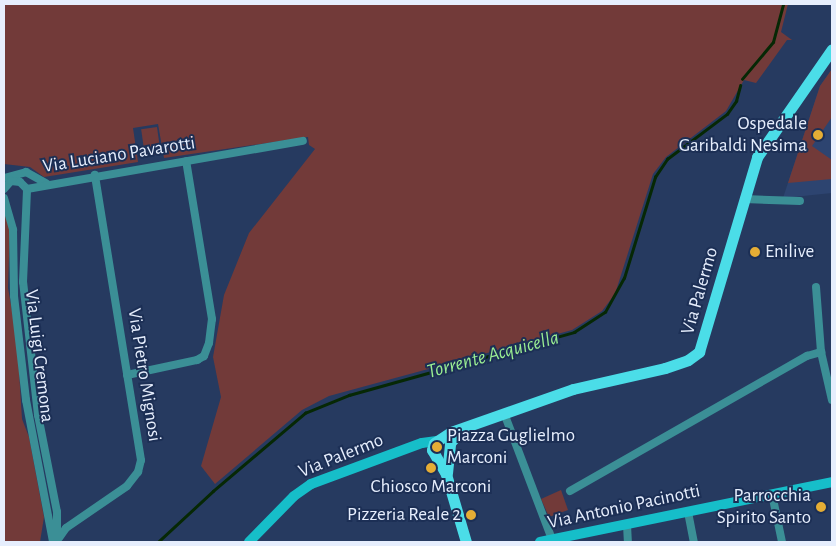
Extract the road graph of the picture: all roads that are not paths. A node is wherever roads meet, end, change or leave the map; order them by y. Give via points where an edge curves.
1 (832, 48) edge
2 (303, 141) dead end
3 (186, 161) junction
4 (95, 175) junction
5 (4, 178) edge
6 (46, 183) junction
7 (4, 189) edge
8 (27, 189) junction
9 (4, 198) edge
10 (744, 199) junction
11 (800, 201) dead end
12 (816, 287) dead end
13 (821, 352) junction
14 (127, 374) junction
15 (832, 400) edge
16 (504, 414) junction
17 (443, 445) junction
18 (407, 449) junction
19 (435, 454) junction
20 (446, 474) junction
21 (832, 482) edge
22 (570, 491) dead end
23 (772, 494) junction
24 (688, 512) junction
25 (49, 519) junction
26 (627, 525) junction
27 (60, 530) junction
28 (552, 541) edge
29 (47, 542) edge
30 (56, 542) edge
31 (249, 542) edge
32 (466, 542) edge
33 (540, 542) edge
34 (628, 542) edge
35 (694, 542) edge
36 (782, 542) edge

1 - 10 main road, Via Palermo via 761,148
2 - 3 street, Via Luciano Pavarotti
3 - 4 street, Via Luciano Pavarotti
3 - 14 street via 212,319 210,343 204,356 196,360
4 - 6 street, Via Luciano Pavarotti
4 - 14 street, Via Pietro Mignosi
5 - 6 street via 26,172
6 - 8 street, Via Luciano Pavarotti
7 - 8 street via 11,181 20,182
8 - 27 street, Via Luciano Pavarotti via 23,282 38,415
9 - 25 street, Via Luigi Cremona via 14,230 14,296 26,400
10 - 11 street
10 - 16 main road, Via Palermo via 705,338 694,357 665,368 573,388
12 - 13 street
13 - 15 street
13 - 22 street via 807,356
14 - 27 street, Via Pietro Mignosi via 140,453 138,472 127,486
16 - 17 main road, Via Palermo via 464,427
16 - 28 street
17 - 18 main road, Via Palermo
17 - 19 main road, Via Palermo via 443,456
17 - 20 main road
18 - 19 main road
18 - 31 main road, Via Palermo via 303,488
19 - 20 main road
20 - 32 main road
21 - 23 main road, Via Antonio Pacinotti
23 - 24 main road, Via Antonio Pacinotti
23 - 36 street
24 - 26 main road, Via Antonio Pacinotti
24 - 35 street
25 - 29 street, Via Luigi Cremona
25 - 30 street, Via Luigi Cremona
26 - 28 main road, Via Antonio Pacinotti
26 - 34 street
27 - 30 street
28 - 33 main road, Via Antonio Pacinotti

